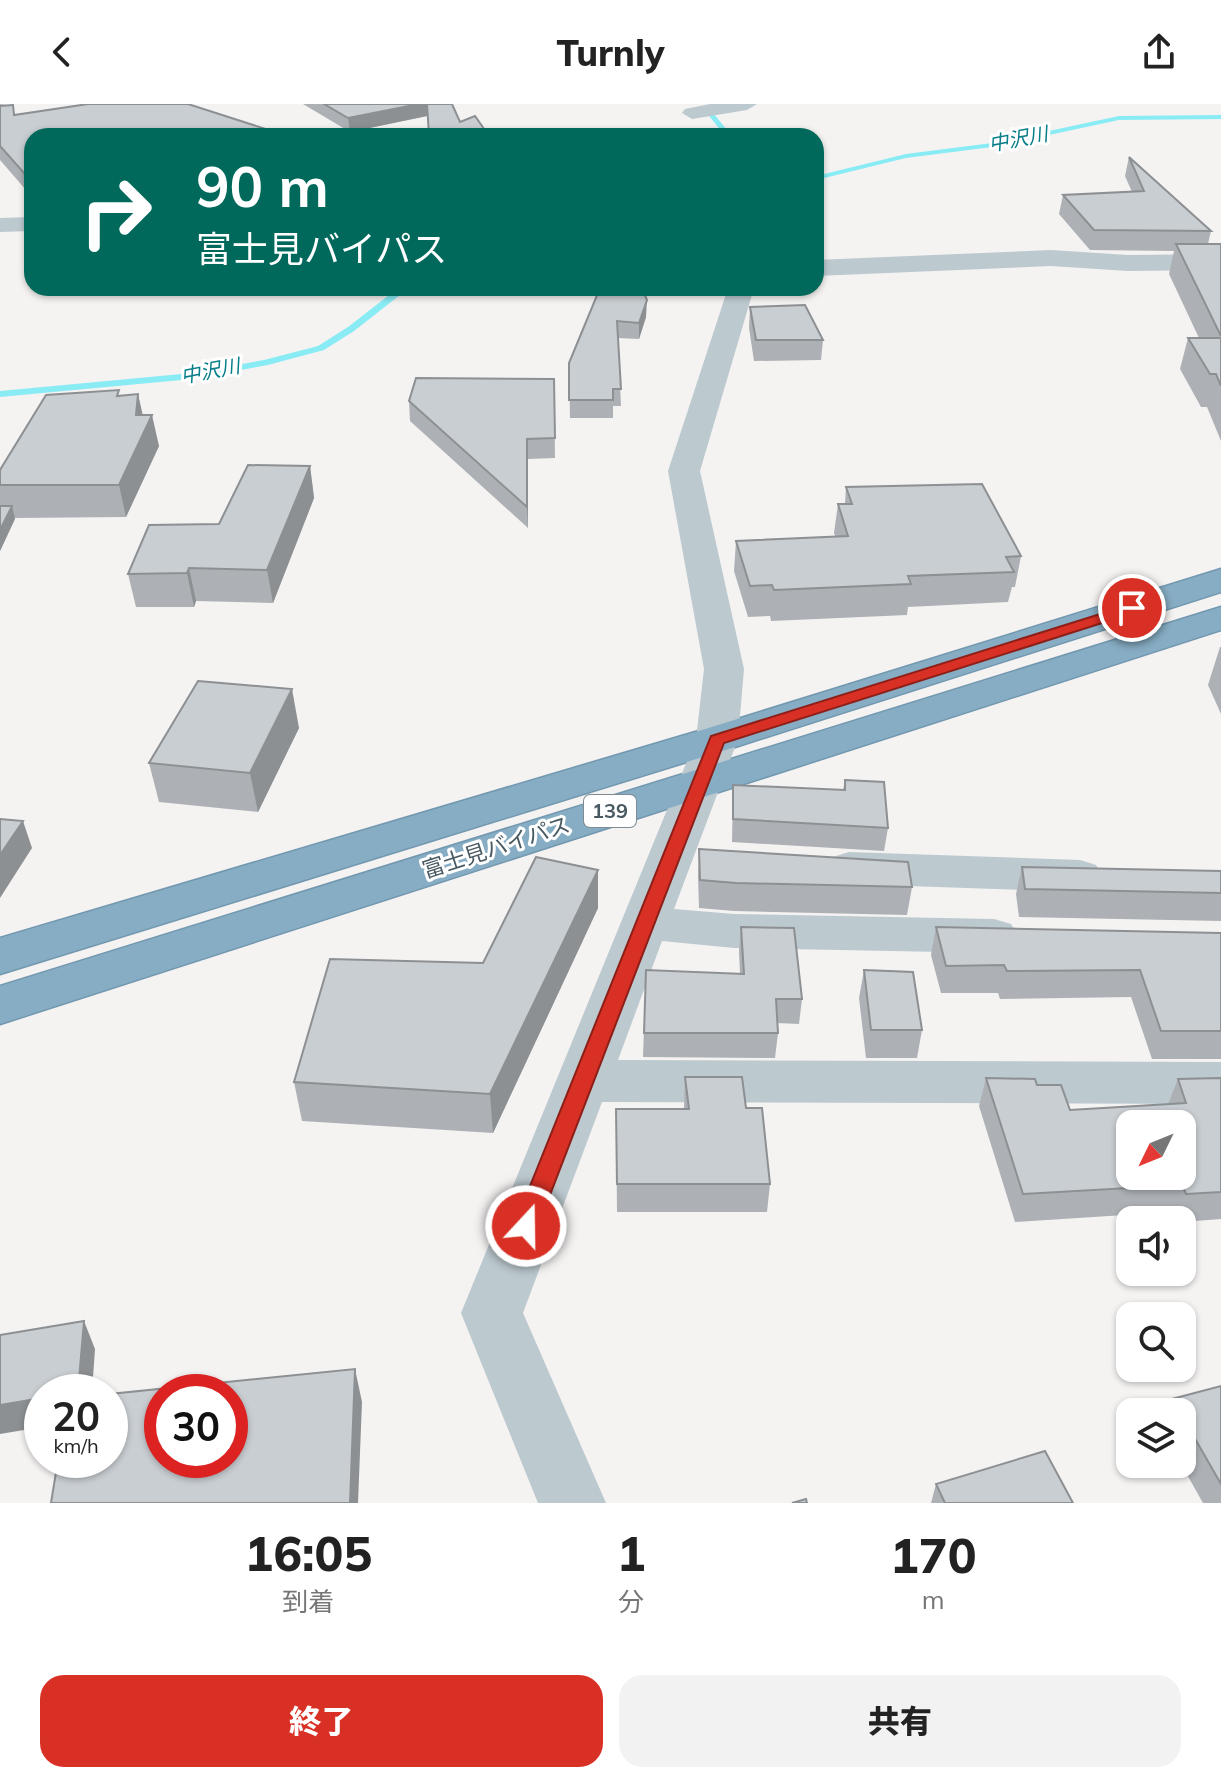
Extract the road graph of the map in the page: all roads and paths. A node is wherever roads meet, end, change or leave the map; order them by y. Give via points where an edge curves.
1 (747, 104) edge
2 (689, 108) edge
3 (705, 128) edge
4 (24, 224) edge
5 (0, 225) edge
6 (1221, 262) edge
7 (824, 268) edge
8 (739, 296) edge
9 (1221, 580) edge
10 (1221, 618) edge
11 (709, 761) junction
12 (812, 866) edge
13 (1127, 878) edge
14 (645, 923) junction
15 (1032, 937) edge
16 (0, 956) edge
17 (0, 1005) edge
18 (583, 1081) junction
19 (1221, 1083) edge
20 (572, 1503) edge

1 - 2 street
2 - 3 street
4 - 5 street
6 - 7 street via 1040,258
8 - 11 street via 684,471 724,669
9 - 11 highway, 富士見バイパス / 139
10 - 11 highway, 富士見バイパス / 139
11 - 14 street via 695,859
11 - 16 highway, 富士見バイパス / 139
11 - 17 highway, 富士見バイパス / 139
12 - 13 street
14 - 15 street via 734,931
14 - 18 street
18 - 19 street
18 - 20 street via 492,1313

